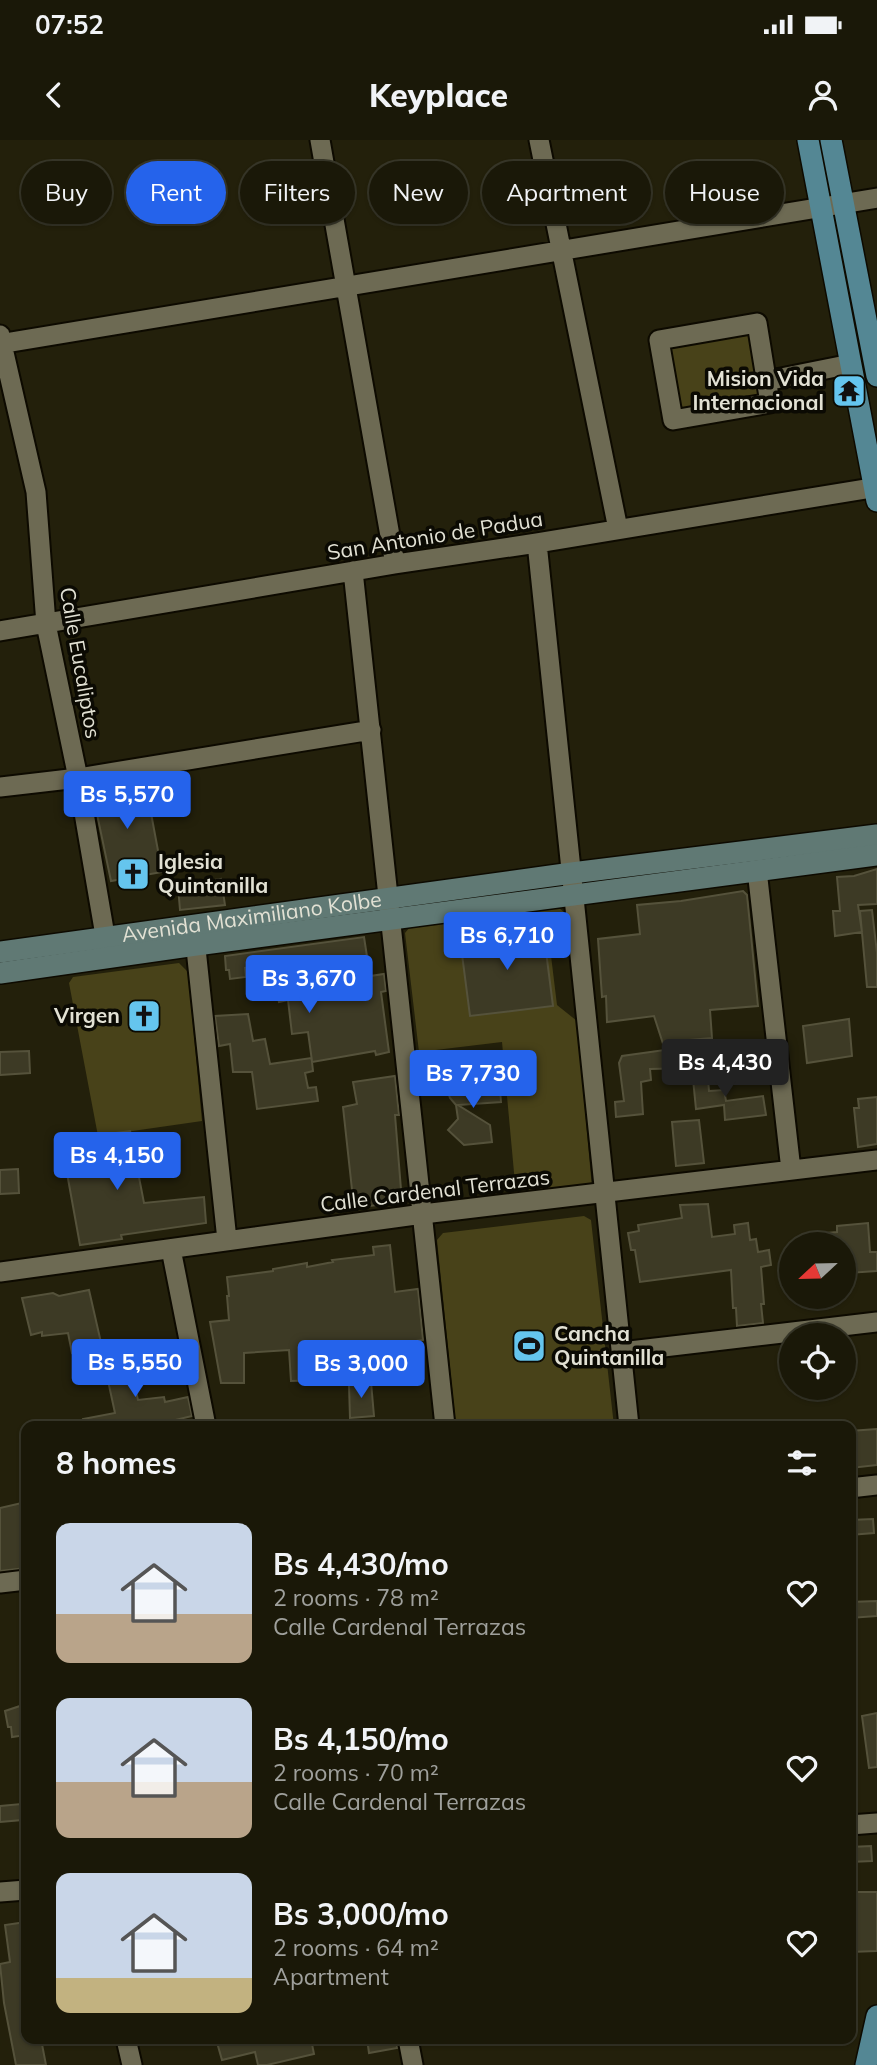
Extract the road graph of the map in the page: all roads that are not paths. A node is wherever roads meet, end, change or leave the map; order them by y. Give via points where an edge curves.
1 (320, 140) edge
2 (539, 140) edge
3 (808, 140) edge
4 (831, 140) edge
5 (877, 198) edge
6 (843, 203) junction
7 (821, 207) junction
8 (561, 251) junction
9 (345, 286) junction
10 (1, 341) edge
11 (851, 364) junction
12 (877, 376) edge
13 (766, 380) junction
14 (876, 492) edge
15 (618, 529) junction
16 (537, 543) junction
17 (395, 564) junction
18 (353, 571) junction
19 (46, 624) junction
20 (0, 631) edge
21 (371, 730) junction
22 (78, 778) junction
23 (0, 787) edge
24 (877, 835) edge
25 (877, 855) edge
26 (757, 870) junction
27 (572, 873) junction
28 (574, 896) junction
29 (390, 898) junction
30 (392, 920) junction
31 (194, 935) junction
32 (107, 947) junction
33 (0, 952) edge
34 (0, 973) edge
35 (877, 1160) edge
36 (791, 1170) junction
37 (605, 1192) junction
38 (423, 1214) junction
39 (227, 1240) junction
40 (171, 1249) junction
41 (0, 1272) edge
42 (877, 1322) edge
43 (621, 1352) junction
44 (205, 1421) edge
45 (444, 1421) edge
46 (628, 1421) edge
47 (877, 1485) edge
48 (856, 1487) edge
49 (21, 1581) edge
50 (0, 1583) edge
51 (877, 1823) edge
52 (856, 1825) edge
53 (21, 1890) edge
54 (0, 1892) edge
55 (877, 2017) edge
56 (127, 2044) edge
57 (409, 2044) edge
58 (132, 2065) edge
59 (413, 2065) edge
60 (866, 2065) edge

1 - 9 street
2 - 8 street
3 - 7 main road
4 - 6 main road
5 - 6 street
6 - 7 street
6 - 12 main road
7 - 8 street
7 - 11 main road
8 - 9 street
8 - 15 street
9 - 10 street
9 - 17 street
10 - 19 street, Calle Eucaliptos via 36,492
11 - 13 street
11 - 14 main road
13 - 13 street via 757,323 659,340 673,420 770,403
14 - 15 street, San Antonio de Padua
15 - 16 street, San Antonio de Padua
16 - 17 street, San Antonio de Padua
16 - 27 street
17 - 18 street, San Antonio de Padua
18 - 19 street, San Antonio de Padua
18 - 21 street
19 - 20 street, San Antonio de Padua
19 - 22 street, Calle Eucaliptos
21 - 22 street
21 - 29 street
22 - 23 street
22 - 32 street, Calle Eucaliptos
24 - 27 main road, Avenida Maximiliano Kolbe
25 - 26 main road, Avenida Maximiliano Kolbe
26 - 28 main road, Avenida Maximiliano Kolbe
26 - 36 street
27 - 28 street
27 - 29 main road, Avenida Maximiliano Kolbe
28 - 30 main road, Avenida Maximiliano Kolbe
28 - 37 street
29 - 30 street
29 - 31 main road, Avenida Maximiliano Kolbe
30 - 31 main road, Avenida Maximiliano Kolbe
30 - 38 street
31 - 32 main road, Avenida Maximiliano Kolbe
31 - 39 street
32 - 33 main road, Avenida Maximiliano Kolbe
32 - 34 main road, Avenida Maximiliano Kolbe
35 - 36 street, Calle Cardenal Terrazas
36 - 37 street, Calle Cardenal Terrazas
37 - 38 street, Calle Cardenal Terrazas
37 - 43 street
38 - 39 street, Calle Cardenal Terrazas
38 - 45 street
39 - 40 street, Calle Cardenal Terrazas
40 - 41 street, Calle Cardenal Terrazas
40 - 44 street
42 - 43 street
43 - 46 street
47 - 48 street
49 - 50 street
51 - 52 street
53 - 54 street
55 - 60 main road
56 - 58 street
57 - 59 street

